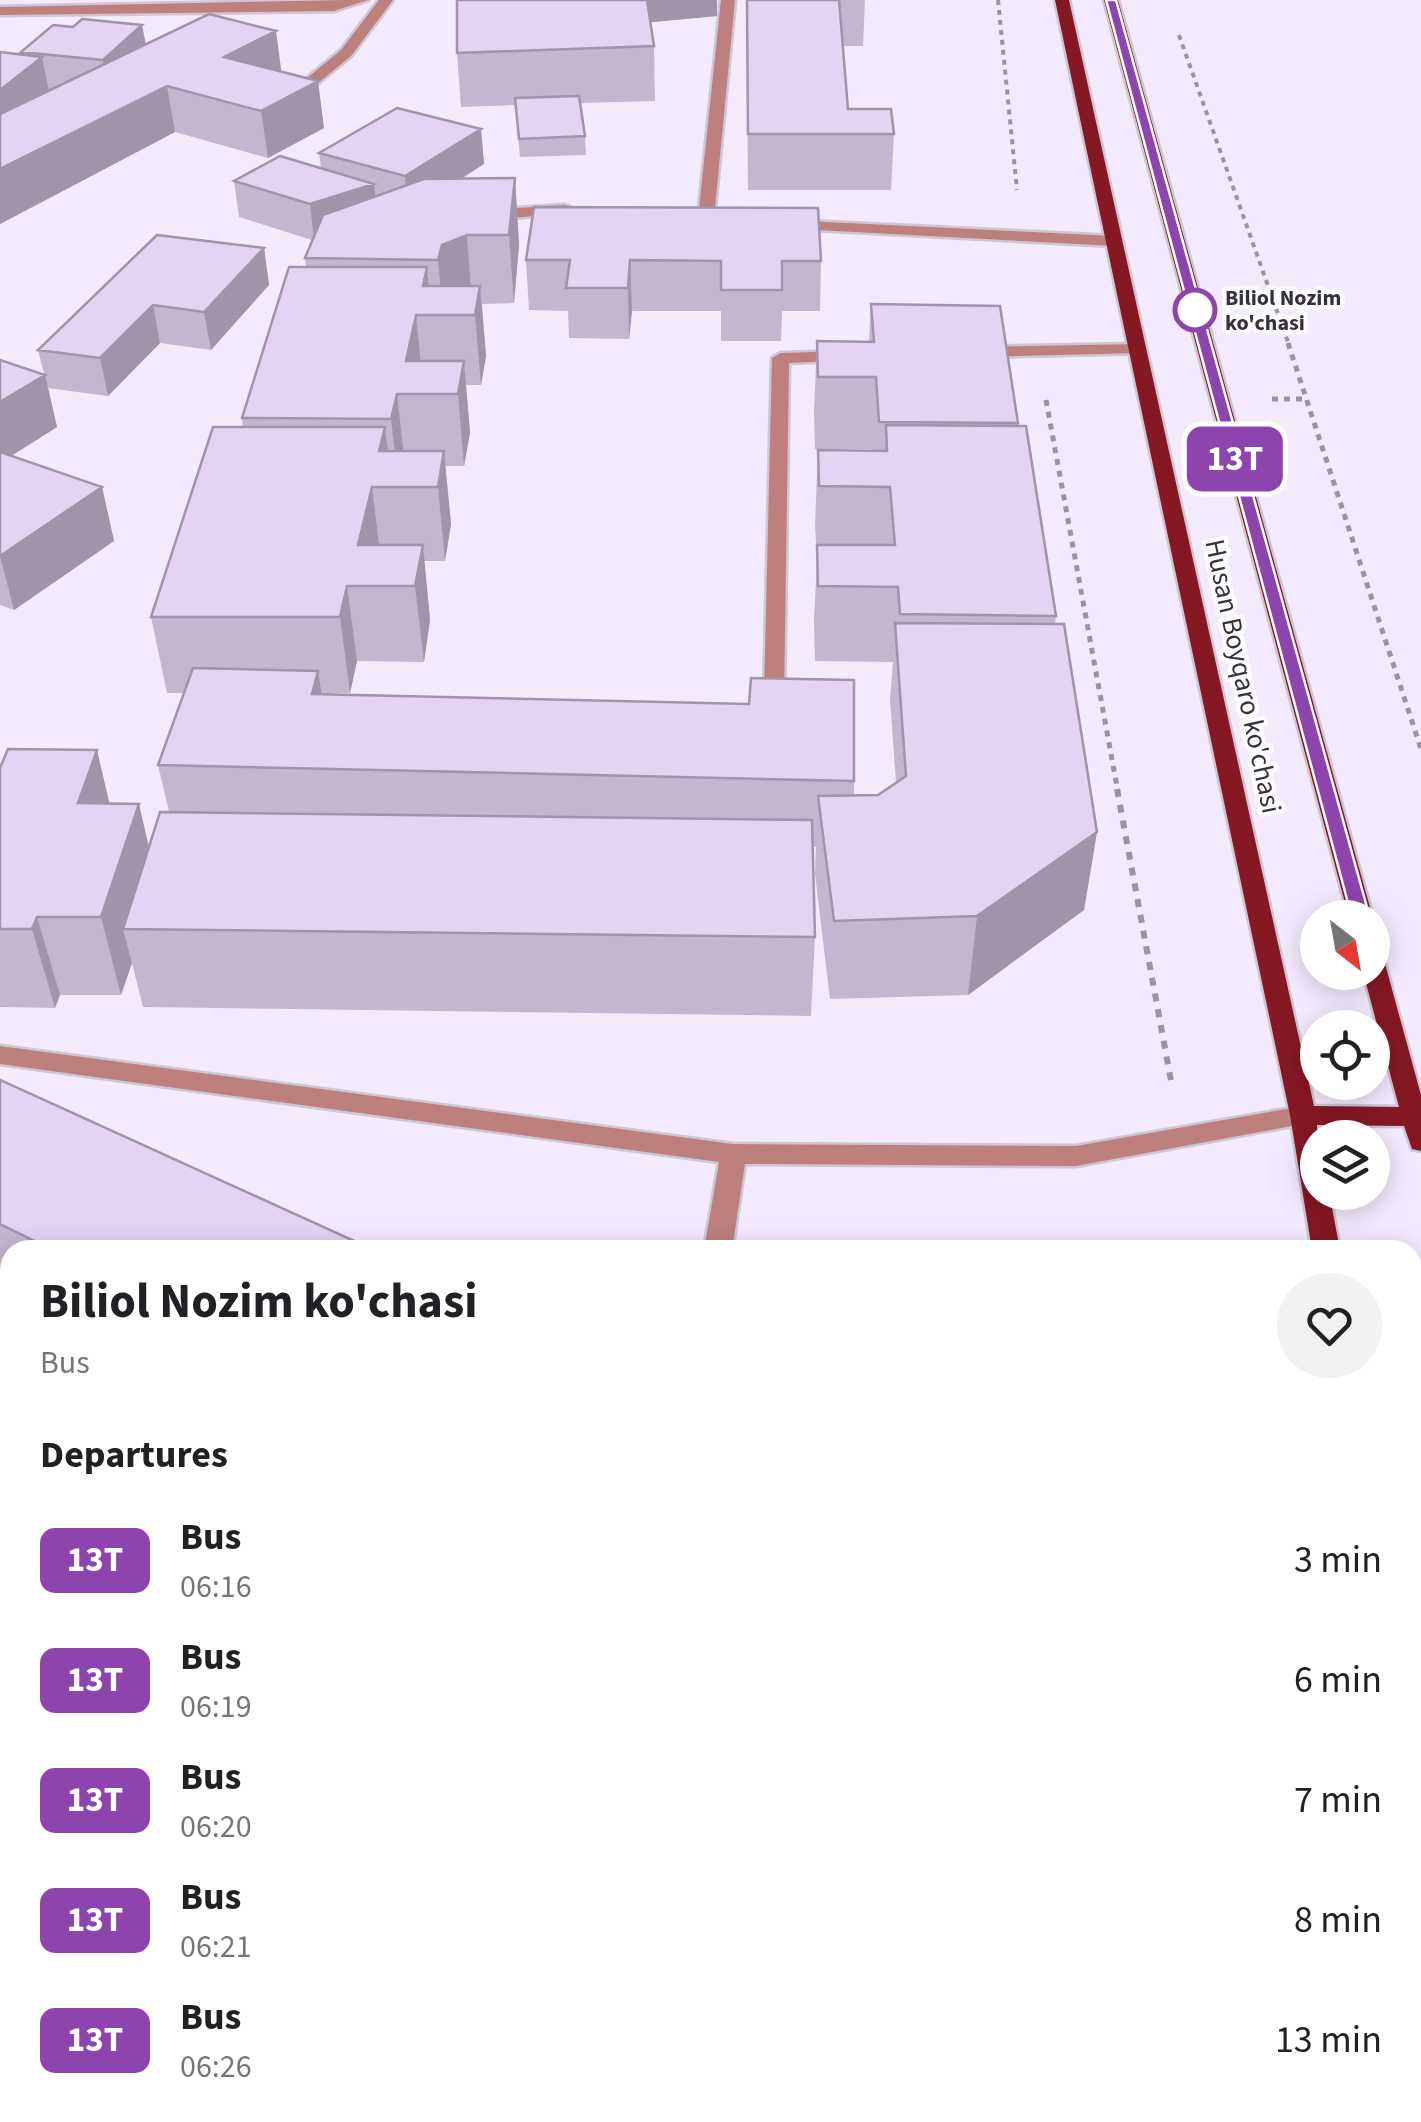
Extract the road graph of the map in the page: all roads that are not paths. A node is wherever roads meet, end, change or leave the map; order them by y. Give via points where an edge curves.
1 (360, 0) edge
2 (386, 0) edge
3 (728, 0) edge
4 (1062, 0) edge
5 (1111, 0) edge
6 (0, 11) edge
7 (283, 105) edge
8 (581, 210) edge
9 (469, 216) edge
10 (688, 216) edge
11 (706, 218) junction
12 (726, 220) edge
13 (764, 223) edge
14 (1114, 242) junction
15 (1138, 349) junction
16 (960, 352) edge
17 (860, 356) edge
18 (774, 696) edge
19 (1356, 900) edge
20 (1380, 990) edge
21 (0, 1055) edge
22 (1303, 1115) junction
23 (1418, 1130) edge
24 (733, 1154) junction
25 (720, 1240) edge
26 (1324, 1240) edge

1 - 6 lane via 334,7
2 - 7 lane via 346,53
3 - 11 lane
4 - 14 main road, Husan Boyqaro ko'chasi
5 - 19 main road, Husan Boyqaro ko'chasi
8 - 9 lane
10 - 11 lane
11 - 12 lane
13 - 14 lane
14 - 15 main road, Husan Boyqaro ko'chasi
15 - 16 lane
15 - 22 main road, Husan Boyqaro ko'chasi
17 - 18 lane via 782,358
20 - 23 main road
21 - 24 lane
22 - 23 main road
22 - 24 lane via 1076,1156
22 - 26 main road, Husan Boyqaro ko'chasi
24 - 25 lane

